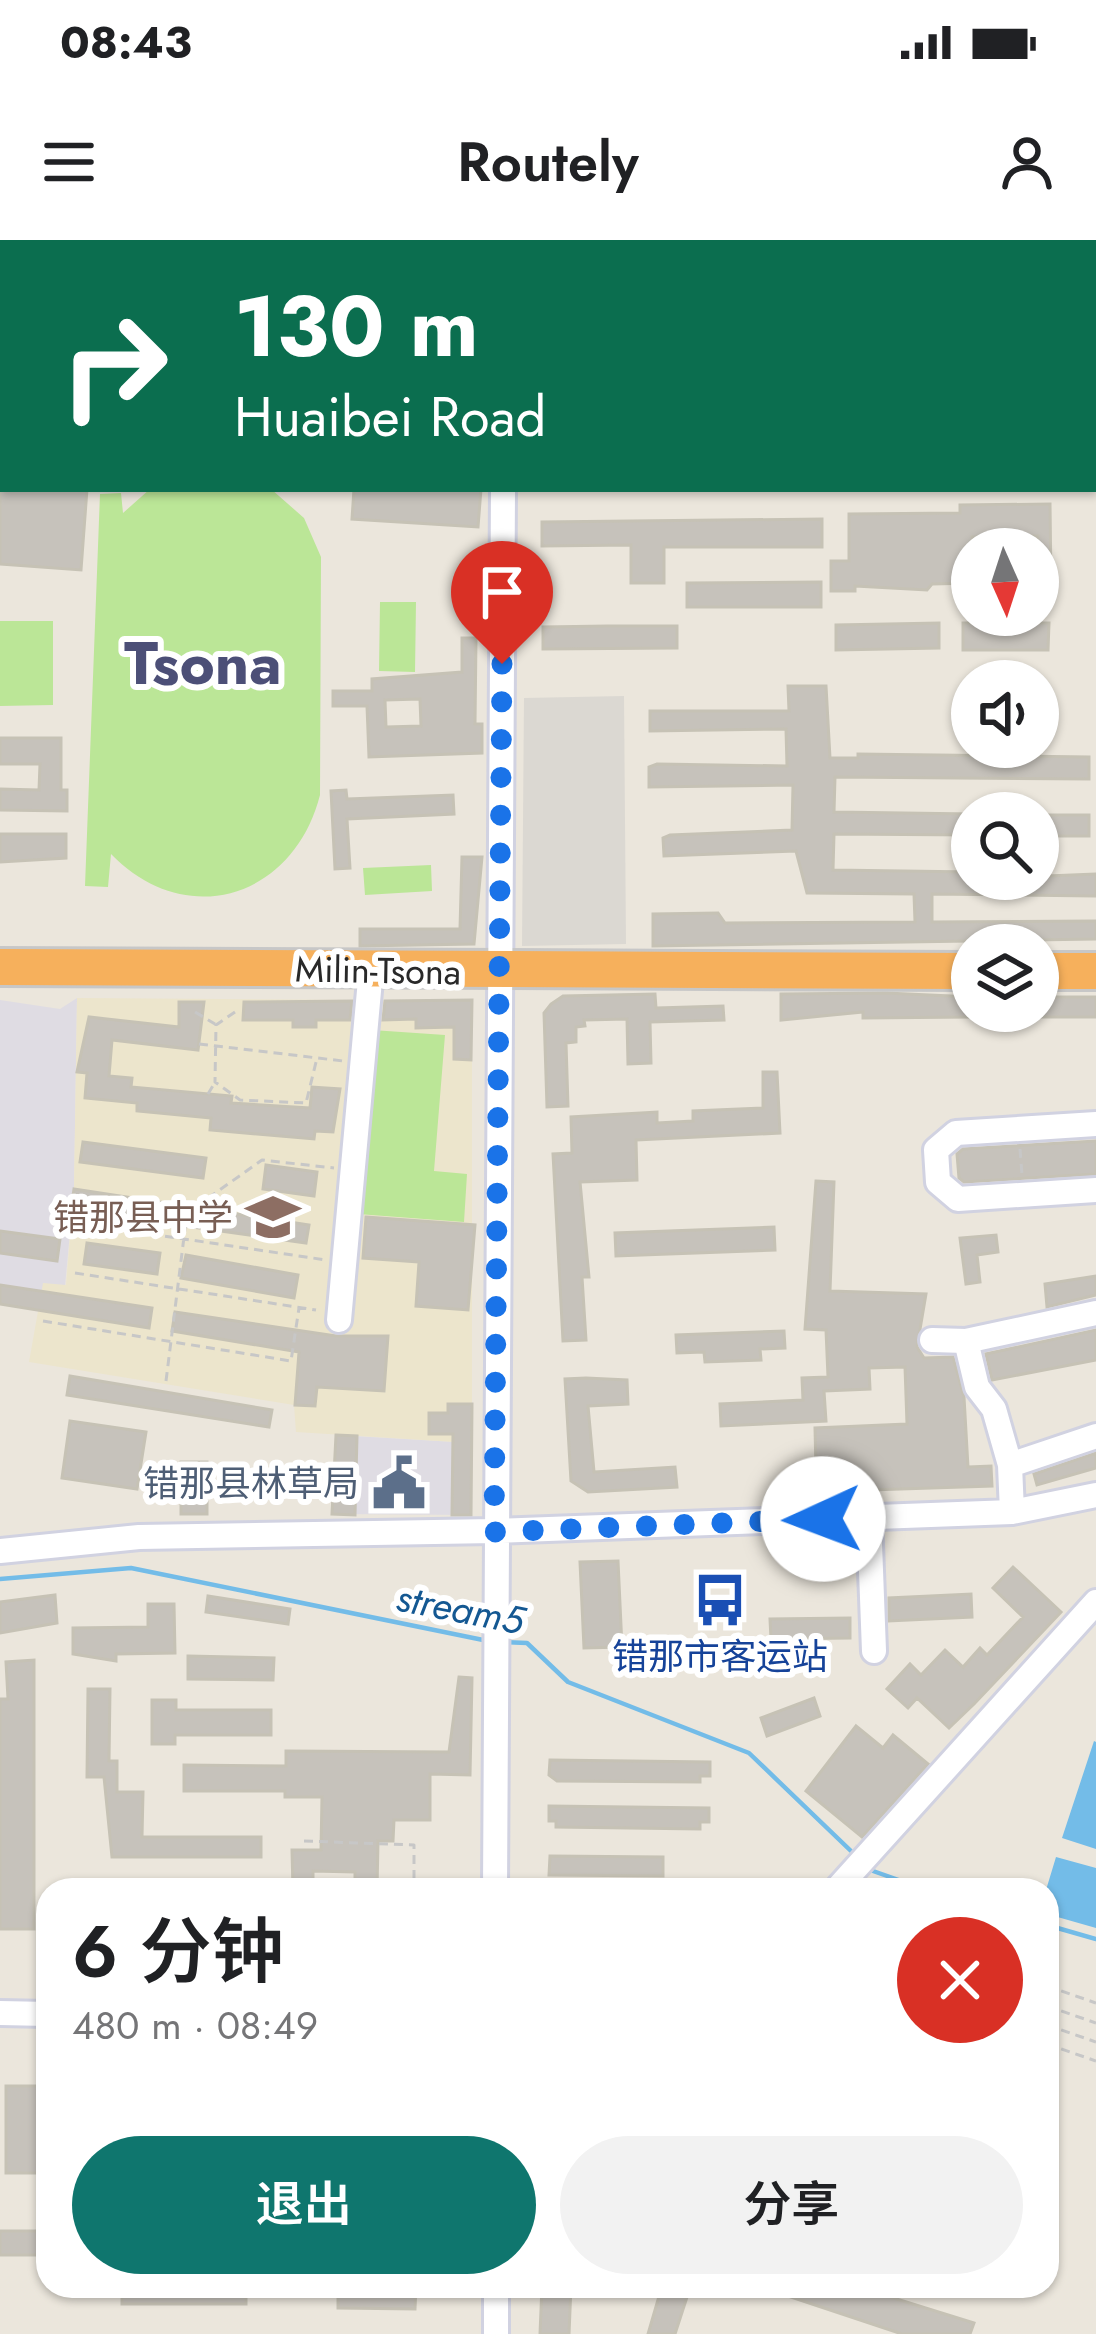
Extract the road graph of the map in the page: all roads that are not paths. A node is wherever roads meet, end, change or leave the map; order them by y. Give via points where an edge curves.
1 (503, 492) edge
2 (0, 968) edge
3 (371, 969) junction
4 (500, 971) junction
5 (951, 971) edge
6 (1059, 971) edge
7 (1096, 971) edge
8 (1096, 1124) edge
9 (1096, 1190) edge
10 (1096, 1313) edge
11 (339, 1317) road end
12 (932, 1340) dead end
13 (966, 1341) junction
14 (1096, 1436) edge
15 (1010, 1465) junction
16 (1096, 1495) edge
17 (1012, 1512) junction
18 (869, 1517) junction
19 (494, 1532) junction
20 (0, 1551) edge
21 (1092, 1615) edge
22 (874, 1651) dead end
23 (495, 1878) edge
24 (847, 1878) edge
25 (0, 2013) edge
26 (36, 2014) edge
27 (496, 2298) edge
28 (496, 2334) edge

1 - 4 street
2 - 3 highway, Milin-Tsona
3 - 4 highway, Milin-Tsona
3 - 11 street
4 - 5 highway, Milin-Tsona
4 - 19 street
6 - 7 highway
8 - 9 street via 956,1132 936,1150 938,1182 948,1195
10 - 13 street
12 - 13 street
13 - 15 street
14 - 15 street
15 - 17 street
16 - 17 street
17 - 18 street
18 - 19 street
18 - 22 street
19 - 20 street via 139,1538
19 - 23 street
21 - 24 street
25 - 26 street
27 - 28 street

